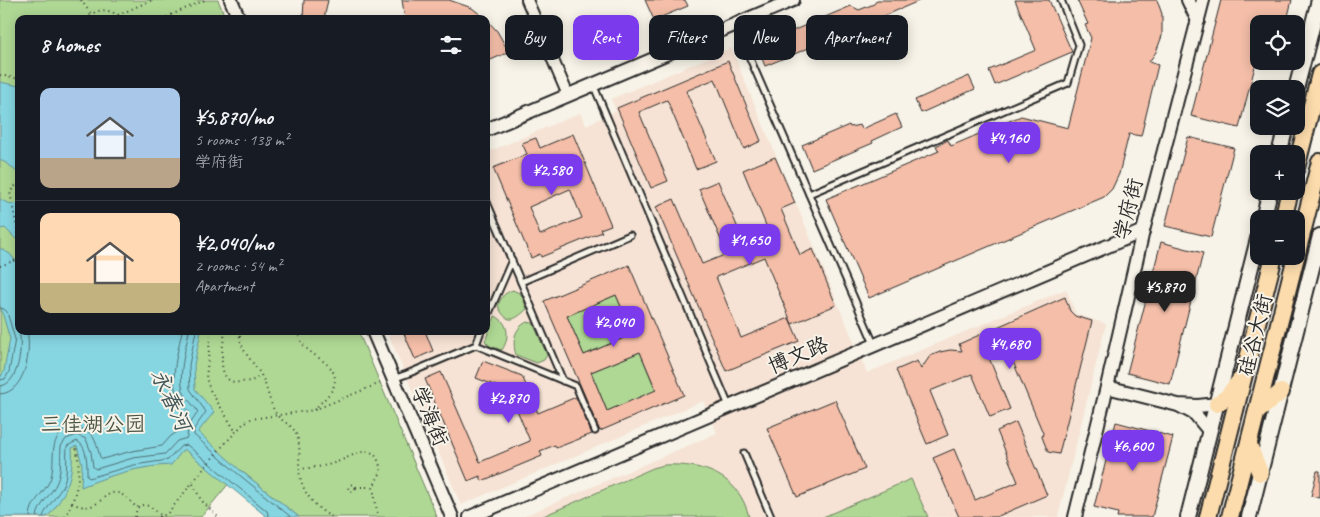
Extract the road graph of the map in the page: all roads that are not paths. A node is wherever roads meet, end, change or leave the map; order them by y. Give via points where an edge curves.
1 (231, 0) edge
2 (527, 0) edge
3 (793, 0) edge
4 (1061, 0) edge
5 (1188, 0) edge
6 (1203, 0) edge
7 (1319, 0) edge
8 (237, 15) edge
9 (757, 15) edge
10 (1198, 21) junction
11 (734, 24) edge
12 (751, 60) edge
13 (1320, 74) edge
14 (1298, 80) edge
15 (593, 84) junction
16 (568, 95) junction
17 (490, 128) edge
18 (1302, 145) edge
19 (1320, 162) edge
20 (809, 194) junction
21 (490, 209) edge
22 (1142, 231) junction
23 (630, 235) dead end
24 (1320, 236) edge
25 (512, 260) junction
26 (1252, 265) edge
27 (1272, 265) edge
28 (522, 282) junction
29 (490, 311) edge
30 (375, 335) edge
31 (480, 335) edge
32 (476, 345) junction
33 (874, 345) junction
34 (1243, 376) junction
35 (393, 379) junction
36 (563, 381) junction
37 (1107, 387) junction
38 (1281, 392) junction
39 (1217, 404) junction
40 (1178, 405) junction
41 (729, 406) junction
42 (1257, 412) junction
43 (595, 431) dead end
44 (1210, 432) junction
45 (1249, 446) junction
46 (744, 452) dead end
47 (1260, 472) junction
48 (452, 517) edge
49 (470, 517) edge
50 (771, 517) edge
51 (1075, 517) edge
52 (1190, 517) edge
53 (1208, 517) edge
54 (1230, 517) edge
55 (1249, 517) edge

1 - 8 street
2 - 16 street
3 - 9 street
4 - 20 lane via 1080,45 1068,83
5 - 10 street
6 - 10 street, 学府街
7 - 14 main road
10 - 22 street, 学府街
11 - 15 street
12 - 20 lane
13 - 18 main road
15 - 16 street
15 - 41 lane
16 - 17 street
19 - 42 main road, 硅谷大街
20 - 33 lane
21 - 25 lane
22 - 33 street, 博文路
22 - 37 street, 学府街
23 - 28 lane
24 - 38 main road
25 - 28 lane
25 - 29 lane
26 - 39 main road
27 - 34 main road, 硅谷大街
28 - 36 lane
30 - 35 street, 学海街
31 - 32 lane
32 - 35 lane
32 - 36 lane
33 - 41 street, 博文路
34 - 39 main road via 1227,397
34 - 53 main road, 硅谷大街
35 - 48 street, 学海街
36 - 43 lane via 576,386
37 - 40 street
37 - 51 street, 学府街
38 - 42 main road
38 - 47 main road
39 - 40 street
39 - 44 main road
40 - 44 street via 1195,414
41 - 49 street, 博文路
42 - 45 main road, 硅谷大街
44 - 52 main road
45 - 47 main road
45 - 54 main road, 硅谷大街
46 - 50 lane
47 - 55 main road

